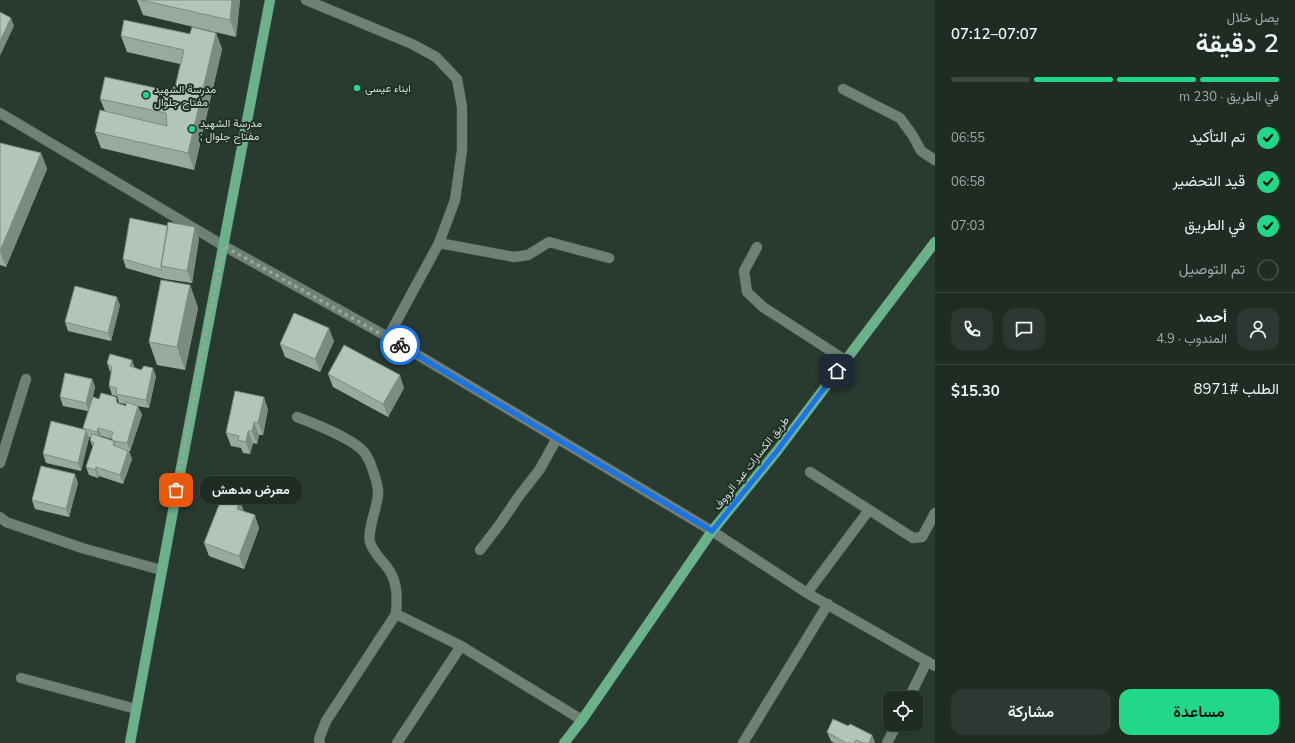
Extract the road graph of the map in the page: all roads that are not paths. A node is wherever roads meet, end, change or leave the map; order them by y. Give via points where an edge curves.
1 (270, 0) edge
2 (306, 0) edge
3 (843, 89) dead end
4 (0, 113) edge
5 (935, 160) edge
6 (935, 242) edge
7 (439, 243) junction
8 (224, 246) junction
9 (757, 247) dead end
10 (609, 258) dead end
11 (388, 337) junction
12 (845, 360) junction
13 (26, 379) dead end
14 (297, 417) dead end
15 (557, 438) junction
16 (0, 463) edge
17 (810, 472) dead end
18 (869, 510) junction
19 (935, 513) edge
20 (0, 518) edge
21 (712, 531) junction
22 (480, 550) dead end
23 (162, 570) junction
24 (807, 593) junction
25 (828, 604) junction
26 (396, 614) junction
27 (461, 646) junction
28 (931, 664) edge
29 (21, 678) dead end
30 (914, 691) edge
31 (136, 709) junction
32 (582, 720) junction
33 (893, 731) edge
34 (130, 743) edge
35 (320, 743) edge
36 (397, 743) edge
37 (564, 743) edge
38 (744, 743) edge
39 (887, 743) edge

1 - 8 main road
2 - 7 street via 436,56 457,79 462,107 462,150 455,200
3 - 5 street via 900,118 921,152
4 - 8 street
6 - 12 main road, طريق الكسارات عبد الرووف
7 - 10 street via 514,258 528,255 549,242
7 - 11 street
8 - 11 street
8 - 23 main road
9 - 12 street via 744,271 747,292 763,307
11 - 15 street
12 - 21 main road, طريق الكسارات عبد الرووف via 777,451
13 - 16 street
14 - 26 street via 351,442 364,452 377,481 378,494 369,541 390,571 397,592
15 - 21 street
15 - 22 street via 540,469
17 - 18 street
18 - 19 street via 913,538 922,537
18 - 24 street
20 - 23 street via 82,548
21 - 24 street
21 - 32 main road, طريق الكسارات عبد الرووف
23 - 31 main road
24 - 25 street
25 - 28 street
25 - 38 street
26 - 27 street
26 - 35 street via 326,721 319,739
27 - 32 street
27 - 36 street
28 - 30 street
29 - 31 street
31 - 34 main road
32 - 37 main road, طريق الكسارات عبد الرووف
33 - 39 street

